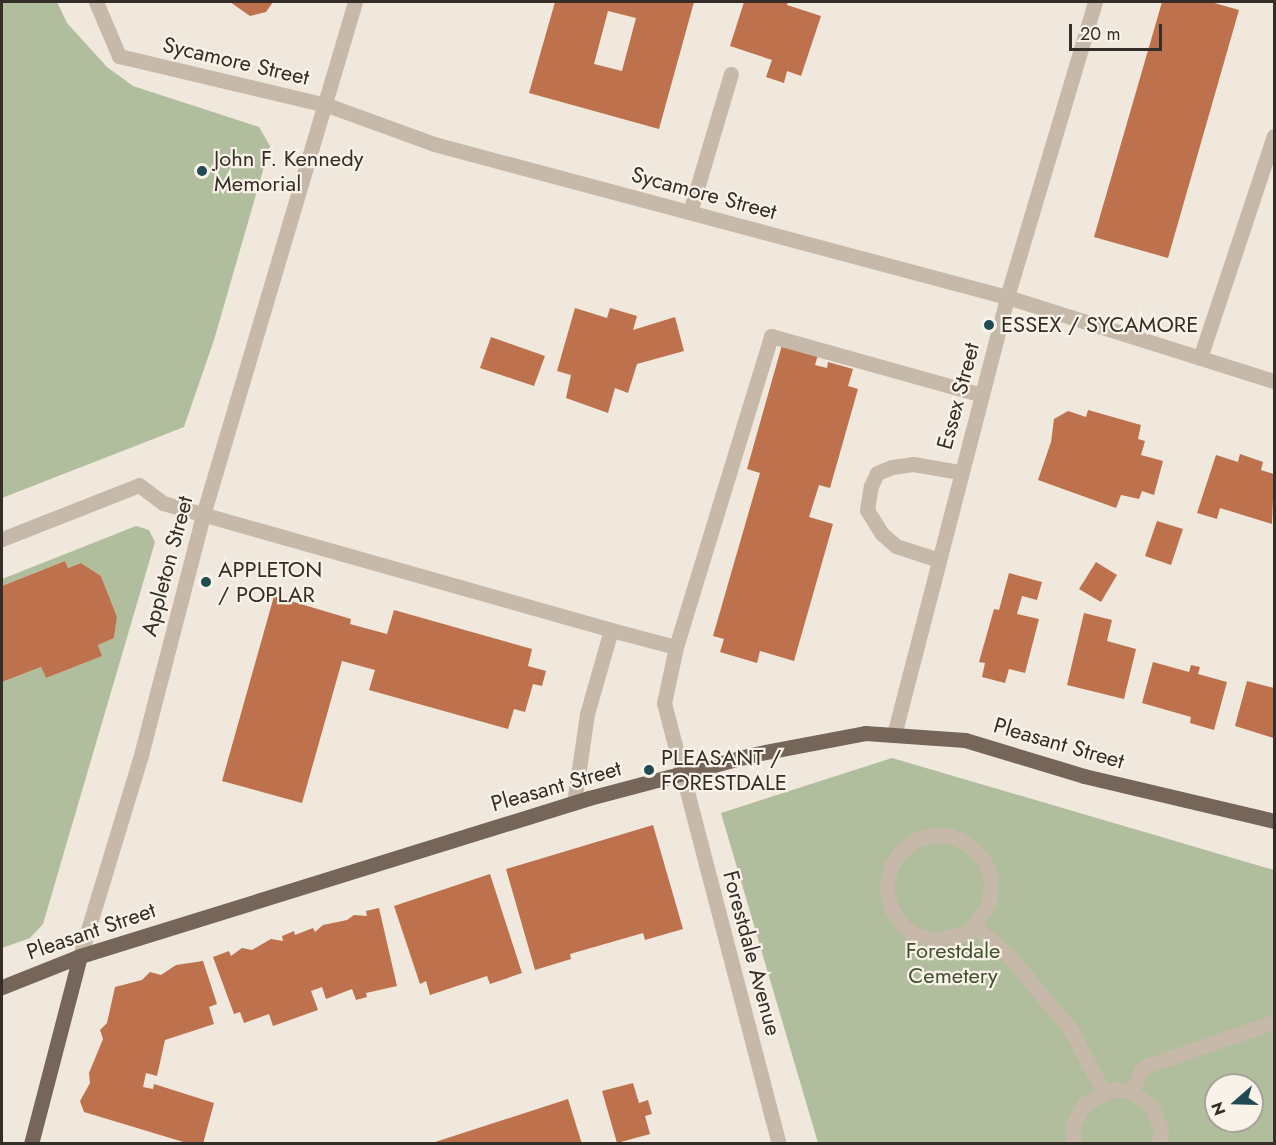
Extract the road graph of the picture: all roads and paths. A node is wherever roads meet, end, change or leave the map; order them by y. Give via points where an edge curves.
1 (96, 2) edge
2 (355, 2) edge
3 (1095, 2) edge
4 (731, 74) dead end
5 (327, 105) junction
6 (1275, 136) edge
7 (690, 212) junction
8 (1007, 297) junction
9 (1200, 358) junction
10 (1275, 381) edge
11 (982, 395) junction
12 (960, 472) junction
13 (203, 515) junction
14 (2, 539) edge
15 (939, 560) junction
16 (611, 630) junction
17 (676, 647) junction
18 (894, 735) junction
19 (681, 774) junction
20 (574, 803) junction
21 (1275, 821) edge
22 (974, 926) junction
23 (80, 956) junction
24 (2, 987) edge
25 (1275, 1022) edge
26 (1103, 1091) junction
27 (1132, 1092) junction
28 (31, 1143) edge
29 (779, 1143) edge
30 (1073, 1143) edge
31 (1159, 1143) edge

1 - 5 street, Sycamore Street via 119,56
2 - 5 street, Appleton Street
3 - 8 street, Essex Street
4 - 7 street
5 - 7 street, Sycamore Street via 434,144
5 - 13 street, Appleton Street
6 - 9 street
7 - 8 street, Sycamore Street
8 - 9 street, Sycamore Street
8 - 11 street, Essex Street
9 - 10 street, Sycamore Street
11 - 12 street, Essex Street
11 - 17 street, Forestdale Avenue via 771,336
12 - 15 street, Essex Street
12 - 15 street via 913,464 892,466 877,474 871,486 867,510 882,534 896,546
13 - 14 street via 164,503 139,485
13 - 16 street
13 - 23 street, Appleton Street via 141,754
15 - 18 street, Essex Street
16 - 17 street
16 - 20 street via 587,714
17 - 19 street, Forestdale Avenue via 664,703
18 - 19 main road, Pleasant Street via 865,733 755,754
18 - 21 main road, Pleasant Street via 965,740 1084,776
19 - 20 main road, Pleasant Street
19 - 29 street, Forestdale Avenue
20 - 23 main road, Pleasant Street
22 - 22 street via 989,903 991,878 983,859 966,843 951,836 932,835 915,840 901,851 891,866 886,888 891,908 902,924 914,934 935,940 963,934
22 - 26 street via 1009,956 1071,1030
23 - 24 main road, Pleasant Street
23 - 28 main road, Appleton Street
25 - 27 street via 1149,1065 1141,1070
26 - 27 street
26 - 30 street via 1078,1112
27 - 31 street via 1146,1101 1158,1119

